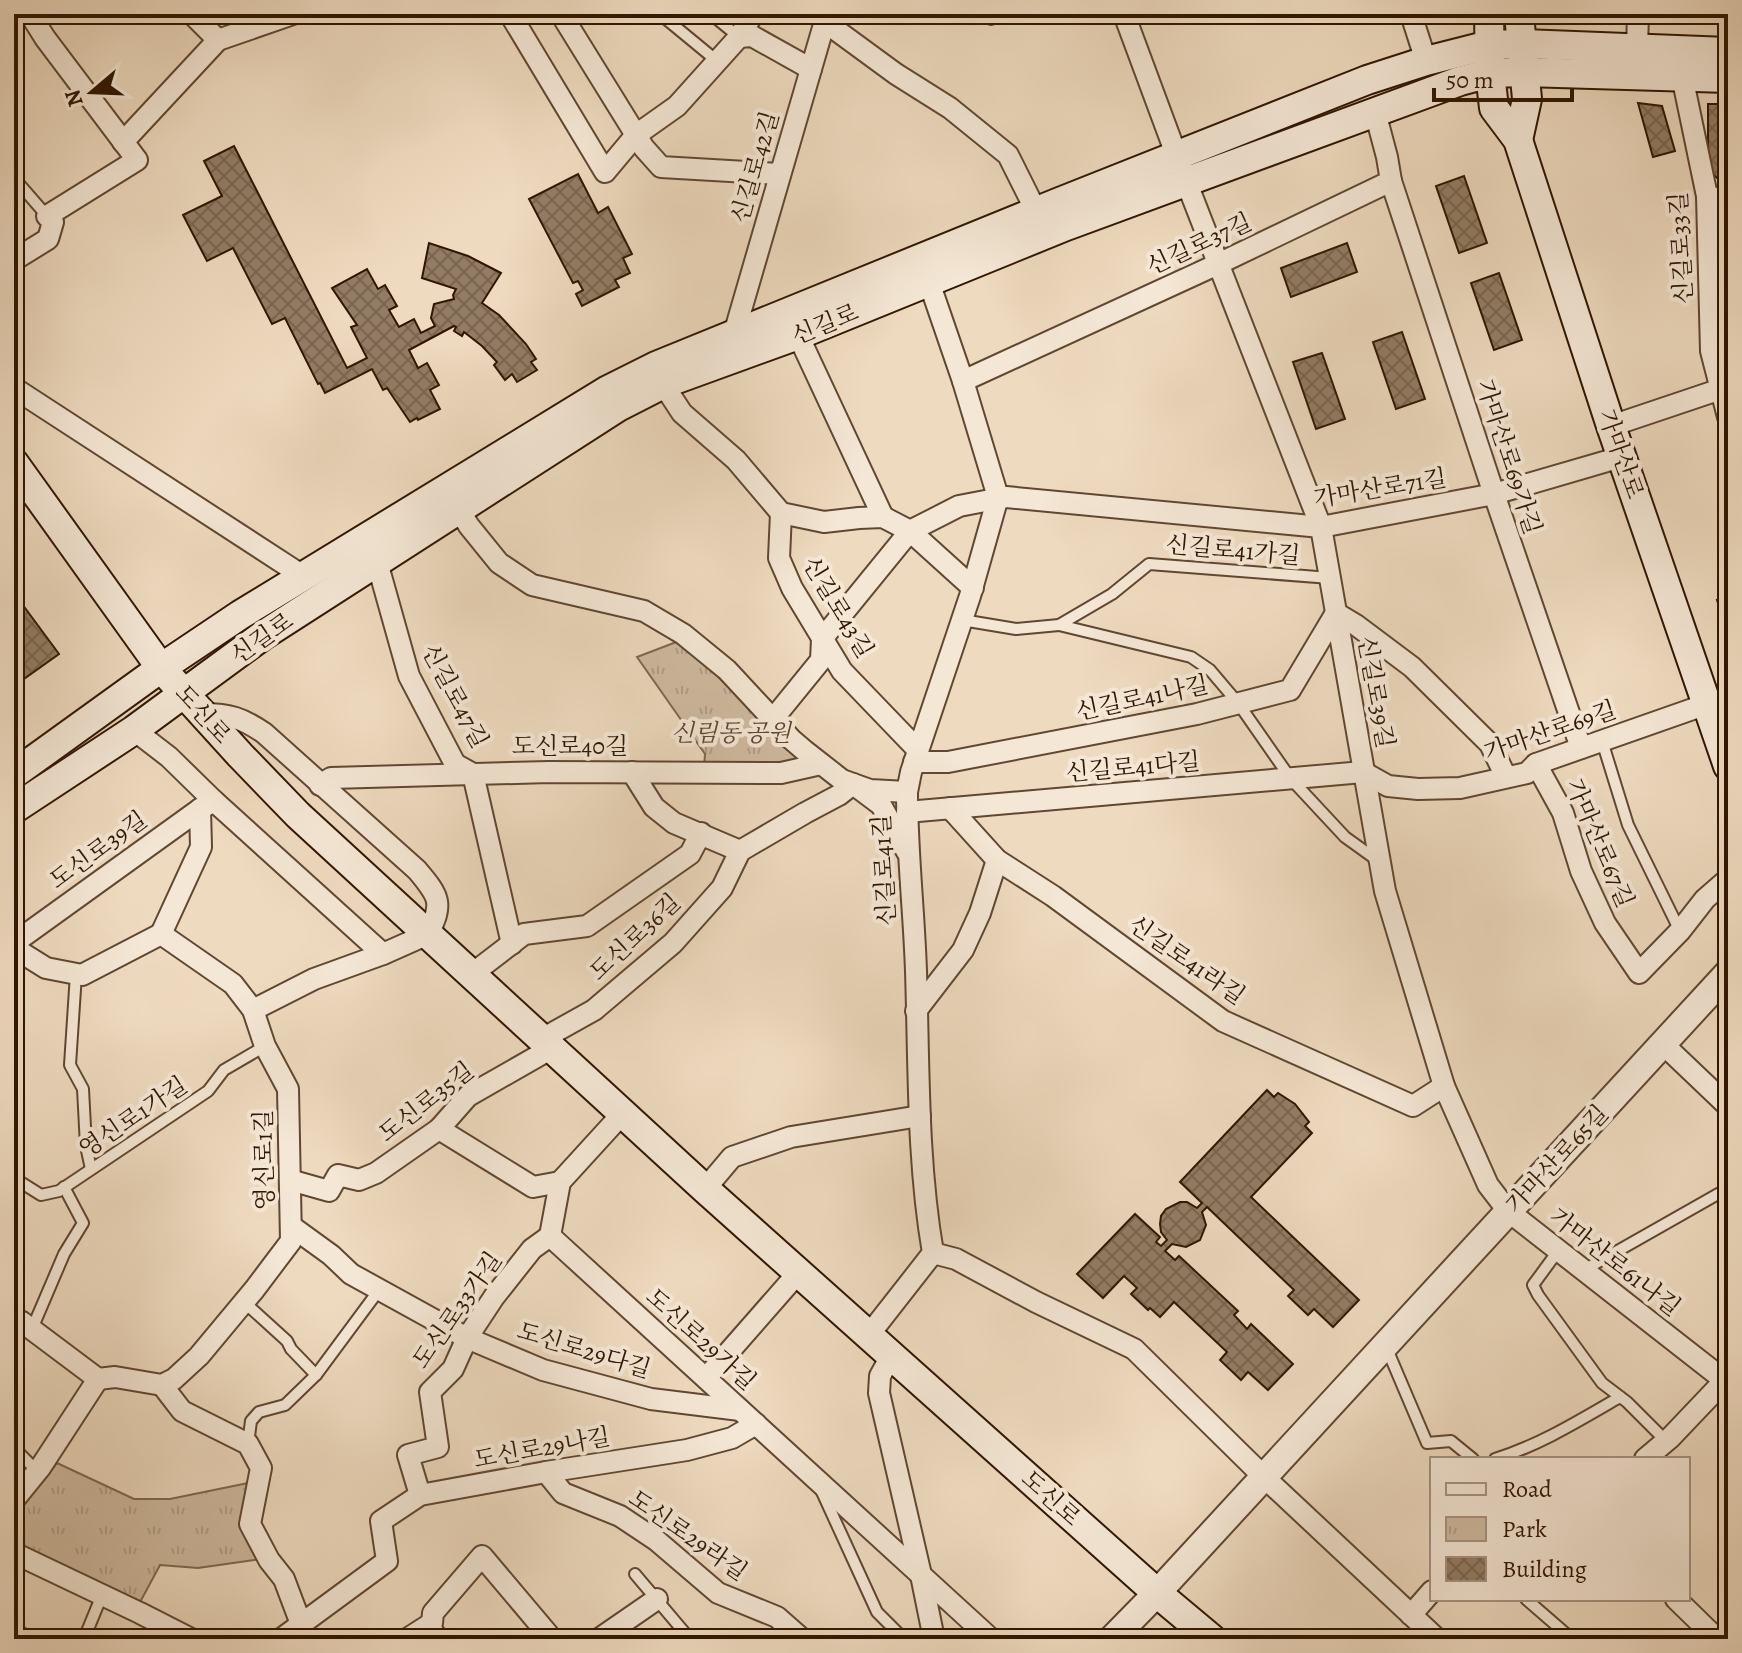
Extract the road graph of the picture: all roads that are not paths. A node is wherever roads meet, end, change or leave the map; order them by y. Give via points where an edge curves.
1 (28, 14) edge
2 (192, 14) edge
3 (293, 14) edge
4 (510, 14) edge
5 (561, 14) edge
6 (660, 14) edge
7 (711, 14) edge
8 (753, 14) edge
9 (1124, 14) edge
10 (1411, 14) edge
11 (1489, 14) edge
12 (1519, 14) edge
13 (1638, 14) edge
14 (826, 18) edge
15 (14, 21) edge
16 (739, 37) junction
17 (218, 40) junction
18 (1489, 45) junction
19 (1637, 48) junction
20 (1728, 52) edge
21 (1522, 58) junction
22 (717, 61) junction
23 (1426, 61) junction
24 (811, 69) junction
25 (1490, 73) junction
26 (1682, 76) junction
27 (1728, 78) edge
28 (1375, 112) junction
29 (636, 135) junction
30 (1518, 140) junction
31 (123, 142) junction
32 (1182, 169) junction
33 (780, 174) junction
34 (14, 178) edge
35 (1391, 181) junction
36 (1707, 196) junction
37 (1728, 201) edge
38 (1036, 211) junction
39 (47, 216) junction
40 (14, 260) edge
41 (1218, 264) junction
42 (929, 282) junction
43 (734, 334) junction
44 (798, 335) junction
45 (963, 381) junction
46 (663, 384) junction
47 (14, 388) edge
48 (1721, 389) junction
49 (1728, 417) edge
50 (1611, 426) junction
51 (1621, 457) junction
52 (14, 463) edge
53 (1494, 494) junction
54 (998, 497) junction
55 (459, 510) junction
56 (781, 513) junction
57 (883, 517) junction
58 (1321, 527) junction
59 (910, 531) junction
60 (377, 562) junction
61 (303, 576) junction
62 (1330, 578) junction
63 (973, 588) junction
64 (1336, 613) junction
65 (962, 620) junction
66 (1059, 625) junction
67 (822, 639) junction
68 (161, 668) junction
69 (194, 703) junction
70 (1238, 703) junction
71 (1707, 704) junction
72 (773, 719) junction
73 (134, 730) junction
74 (1602, 741) junction
75 (1581, 748) junction
76 (916, 756) junction
77 (821, 764) junction
78 (1536, 764) junction
79 (1728, 766) edge
80 (632, 772) junction
81 (1363, 772) junction
82 (14, 774) edge
83 (473, 774) junction
84 (1506, 777) junction
85 (1291, 779) junction
86 (853, 784) junction
87 (320, 785) junction
88 (907, 802) junction
89 (207, 805) junction
90 (950, 808) junction
91 (14, 809) edge
92 (701, 833) junction
93 (740, 851) junction
94 (909, 855) junction
95 (997, 860) junction
96 (1379, 861) junction
97 (1728, 879) edge
98 (1680, 931) junction
99 (161, 934) junction
100 (428, 934) junction
101 (512, 944) junction
102 (14, 946) edge
103 (383, 954) junction
104 (1728, 973) edge
105 (76, 974) junction
106 (472, 974) junction
107 (253, 1010) junction
108 (916, 1011) junction
109 (547, 1044) junction
110 (1663, 1044) junction
111 (265, 1046) junction
112 (1444, 1086) junction
113 (1728, 1106) edge
114 (623, 1113) junction
115 (920, 1116) junction
116 (439, 1129) junction
117 (91, 1169) junction
118 (14, 1178) edge
119 (290, 1180) junction
120 (560, 1182) junction
121 (64, 1187) junction
122 (705, 1189) junction
123 (1728, 1191) edge
124 (1508, 1211) junction
125 (291, 1226) junction
126 (550, 1236) junction
127 (1558, 1251) junction
128 (933, 1253) junction
129 (1584, 1270) junction
130 (798, 1273) junction
131 (379, 1290) junction
132 (244, 1302) junction
133 (23, 1324) edge
134 (868, 1336) junction
135 (467, 1338) junction
136 (1385, 1345) junction
137 (891, 1356) junction
138 (316, 1375) junction
139 (706, 1378) junction
140 (98, 1379) junction
141 (1727, 1380) edge
142 (162, 1385) junction
143 (1620, 1397) junction
144 (740, 1410) junction
145 (756, 1424) junction
146 (1666, 1441) junction
147 (248, 1444) junction
148 (14, 1448) edge
149 (1471, 1457) edge
150 (1501, 1457) edge
151 (1647, 1457) edge
152 (37, 1471) junction
153 (546, 1472) junction
154 (1264, 1477) junction
155 (817, 1480) junction
156 (420, 1495) junction
157 (14, 1500) edge
158 (14, 1553) edge
159 (635, 1574) dead end
160 (921, 1575) junction
161 (1157, 1593) junction
162 (1430, 1593) edge
163 (102, 1595) junction
164 (657, 1599) junction
165 (1528, 1601) edge
166 (1678, 1601) edge
167 (1411, 1615) junction
168 (432, 1623) junction
169 (14, 1630) edge
170 (290, 1634) edge
171 (36, 1639) edge
172 (84, 1639) edge
173 (191, 1639) edge
174 (407, 1639) edge
175 (445, 1639) edge
176 (552, 1639) edge
177 (599, 1639) edge
178 (690, 1639) edge
179 (802, 1639) edge
180 (904, 1639) edge
181 (934, 1639) edge
182 (991, 1639) edge
183 (1112, 1639) edge
184 (1212, 1639) edge
185 (1437, 1639) edge
186 (1572, 1639) edge
187 (1717, 1639) edge

1 - 15 street
1 - 31 street
2 - 17 street
3 - 17 street
4 - 29 street via 605,172
5 - 29 street
6 - 22 lane
7 - 16 lane
8 - 16 street
9 - 32 street, 신길로39길
10 - 23 street
11 - 18 main road, 가마산로
12 - 21 main road
13 - 19 street
14 - 24 street, 신길로42길
14 - 38 street via 1008,155
16 - 22 street
16 - 24 street via 752,36
17 - 31 street
18 - 21 main road, 신길로
18 - 23 main road, 신길로
18 - 25 main road, 가마산로
19 - 20 main road, 신길로
19 - 21 main road, 신길로
21 - 25 main road, 신길로
21 - 26 main road, 신길로
21 - 30 main road via 1527,99
22 - 29 street via 677,106
23 - 32 main road, 신길로 via 1367,80
24 - 33 street, 신길로42길
25 - 28 main road, 신길로
25 - 30 main road, 가마산로 via 1494,108
26 - 27 main road, 신길로
26 - 36 street, 신길로33길
28 - 32 main road, 신길로
28 - 35 street
29 - 33 street via 661,167
30 - 50 main road, 가마산로
31 - 39 street via 137,160
32 - 38 main road, 신길로
32 - 41 street, 신길로39길
32 - 42 main road, 신길로 via 1066,226
33 - 43 street, 신길로42길
34 - 39 lane
35 - 41 street, 신길로37길
35 - 53 street, 가마산로69가길
36 - 37 street
36 - 48 street, 신길로33길 via 1711,351
38 - 43 main road, 신길로
39 - 40 street via 53,222 48,239
41 - 45 street, 신길로37길
41 - 58 street, 신길로39길
42 - 44 main road, 신길로
42 - 45 street
43 - 61 main road, 신길로 via 619,384
44 - 46 main road, 신길로
44 - 57 street
45 - 54 street
46 - 55 main road, 신길로 via 618,407
46 - 56 street via 682,413 736,460
47 - 61 street
48 - 49 street, 신길로33길
48 - 50 street
50 - 51 main road, 가마산로
51 - 53 street, 가마산로71길
51 - 71 main road, 가마산로
52 - 68 main road, 도신로
53 - 58 street, 가마산로71길
53 - 75 street, 가마산로69가길
54 - 58 street, 가마산로71길
54 - 59 street via 959,506
54 - 63 street, 신길로41길
55 - 60 main road, 신길로
55 - 72 street via 499,563 532,585 644,611 727,670
56 - 57 street, 신길로43길 via 824,522
56 - 67 street, 신길로43길 via 779,558
57 - 59 street
58 - 62 street, 신길로39길
59 - 63 street
59 - 67 street
60 - 69 main road, 신길로 via 262,636
60 - 83 street, 신길로47길 via 409,676 455,764
61 - 68 main road, 신길로
62 - 64 street, 신길로39길
62 - 66 lane, 신길로41가길 via 1149,564 1112,594
63 - 65 street, 신길로41길
64 - 70 street, 신길로41나길 via 1290,690
64 - 81 street, 신길로39길
64 - 84 street via 1412,667 1490,744
65 - 66 lane, 신길로41가길 via 1016,629
65 - 76 street, 신길로41길
66 - 70 lane via 1191,657
67 - 72 street via 821,660
67 - 76 street, 신길로43길 via 842,671
68 - 69 main road, 도신로
68 - 82 main road, 신길로
69 - 73 main road, 신길로
69 - 87 street via 245,720
69 - 100 main road, 도신로 via 298,815
70 - 76 street, 신길로41나길 via 948,762
70 - 85 lane
71 - 74 street, 가마산로69길
71 - 79 main road, 가마산로
72 - 77 street
73 - 89 street via 169,757
73 - 91 main road, 신길로
74 - 75 street, 가마산로69길
74 - 98 lane, 가마산로67길 via 1628,825
75 - 78 street, 가마산로69길
76 - 88 street, 신길로41길
77 - 80 street, 도신로40길 via 781,773
77 - 86 street
78 - 84 street, 가마산로69길 via 1527,773
78 - 98 street, 가마산로67길 via 1563,813 1605,923 1639,973
80 - 83 street, 도신로40길
80 - 92 street via 654,807 674,823
81 - 84 street, 가마산로69길 via 1388,786 1418,789 1460,788
81 - 85 street, 신길로41다길
81 - 96 street, 신길로39길
83 - 87 street, 도신로40길 via 331,778
83 - 101 street, 신길로47길
85 - 90 street, 신길로41다길
85 - 96 lane via 1345,837
86 - 88 street
86 - 93 street
86 - 94 street via 881,805
87 - 100 street via 423,877 438,909
88 - 90 street, 신길로41다길
88 - 94 street, 신길로41길
89 - 99 street via 201,847
89 - 102 street, 도신로39길
89 - 103 street
90 - 95 street, 신길로41라길
92 - 93 street
92 - 101 street via 690,854 587,926 524,934
93 - 109 street, 도신로36길 via 722,888 673,943
94 - 108 street, 신길로41길
95 - 108 street via 963,950
95 - 112 street, 신길로41라길 via 1223,1021 1413,1106
96 - 112 street, 신길로39길
97 - 98 street, 가마산로67길
99 - 105 street
99 - 107 street, 영신로1길 via 233,984
100 - 103 street
100 - 106 main road, 도신로
101 - 106 street
102 - 105 street via 46,968
103 - 107 street via 314,979
104 - 110 street, 가마산로65길
105 - 117 lane via 70,1065 83,1089
106 - 109 main road, 도신로
107 - 111 street, 영신로1길
108 - 115 street, 신길로41길
109 - 114 main road, 도신로
109 - 116 street, 도신로35길 via 468,1096
110 - 113 street
110 - 124 street, 가마산로65길
111 - 117 lane, 영신로1가길 via 224,1070 208,1091
111 - 119 street, 영신로1길 via 288,1089
112 - 124 street, 신길로39길 via 1488,1185
114 - 120 street
114 - 122 main road, 도신로
115 - 122 street via 791,1137 732,1157
115 - 128 street, 신길로41길
116 - 119 street, 도신로35길 via 376,1173 359,1180 338,1175 329,1191
116 - 120 street via 533,1187
117 - 121 lane, 영신로1가길
118 - 121 lane, 영신로1가길 via 41,1195
119 - 125 street, 영신로1길
120 - 126 street
121 - 133 lane via 83,1223
122 - 130 main road, 도신로
123 - 129 lane
124 - 127 street, 가마산로61나길
124 - 136 street, 가마산로65길
125 - 131 street, 도신로29다길
125 - 132 street, 영신로1길 via 291,1241
126 - 135 street, 도신로33가길 via 532,1249
126 - 139 street, 도신로29가길
127 - 129 street, 가마산로61나길
127 - 143 lane via 1533,1285 1602,1383
128 - 134 street
128 - 154 street via 956,1259 1134,1349
129 - 141 street, 가마산로61나길
130 - 134 main road, 도신로
130 - 139 street
131 - 135 street, 도신로29다길
131 - 138 lane
132 - 138 lane
132 - 142 street, 영신로1길 via 199,1356
133 - 140 street
134 - 137 main road, 도신로
135 - 144 street, 도신로29다길 via 543,1370 651,1399
135 - 156 street, 도신로33가길 via 453,1369 430,1392 438,1447 408,1455
136 - 149 lane via 1427,1443 1451,1441
136 - 154 street, 가마산로65길
137 - 160 street via 880,1376 879,1393
137 - 161 main road, 도신로
138 - 147 lane via 285,1405 259,1412 251,1421
139 - 144 street, 도신로29가길
140 - 142 street
140 - 152 street
141 - 146 street
142 - 147 street via 182,1411
143 - 146 lane
143 - 150 lane
144 - 145 street, 도신로29가길
145 - 153 street, 도신로29나길 via 732,1438 687,1450
145 - 155 street, 도신로29가길
146 - 151 street
147 - 170 street via 261,1468 250,1524 284,1579
148 - 152 lane
152 - 157 street
153 - 156 street, 도신로29나길
153 - 179 street, 도신로29라길 via 563,1493 620,1516 718,1593 777,1617
154 - 161 street, 가마산로65길
154 - 167 street
155 - 160 street, 도신로29가길
155 - 180 lane, 도신로29가길 via 877,1612
156 - 170 street, 도신로29나길 via 381,1521 387,1561
158 - 163 street
159 - 164 lane
160 - 181 street
160 - 182 street, 도신로29가길
161 - 183 street, 가마산로65길
161 - 184 main road, 도신로
162 - 167 street
163 - 172 lane
163 - 173 street
164 - 177 street
164 - 178 lane
165 - 186 lane
166 - 187 street
167 - 185 street
168 - 174 street
168 - 175 lane
168 - 176 street via 433,1613 482,1556
169 - 171 lane

